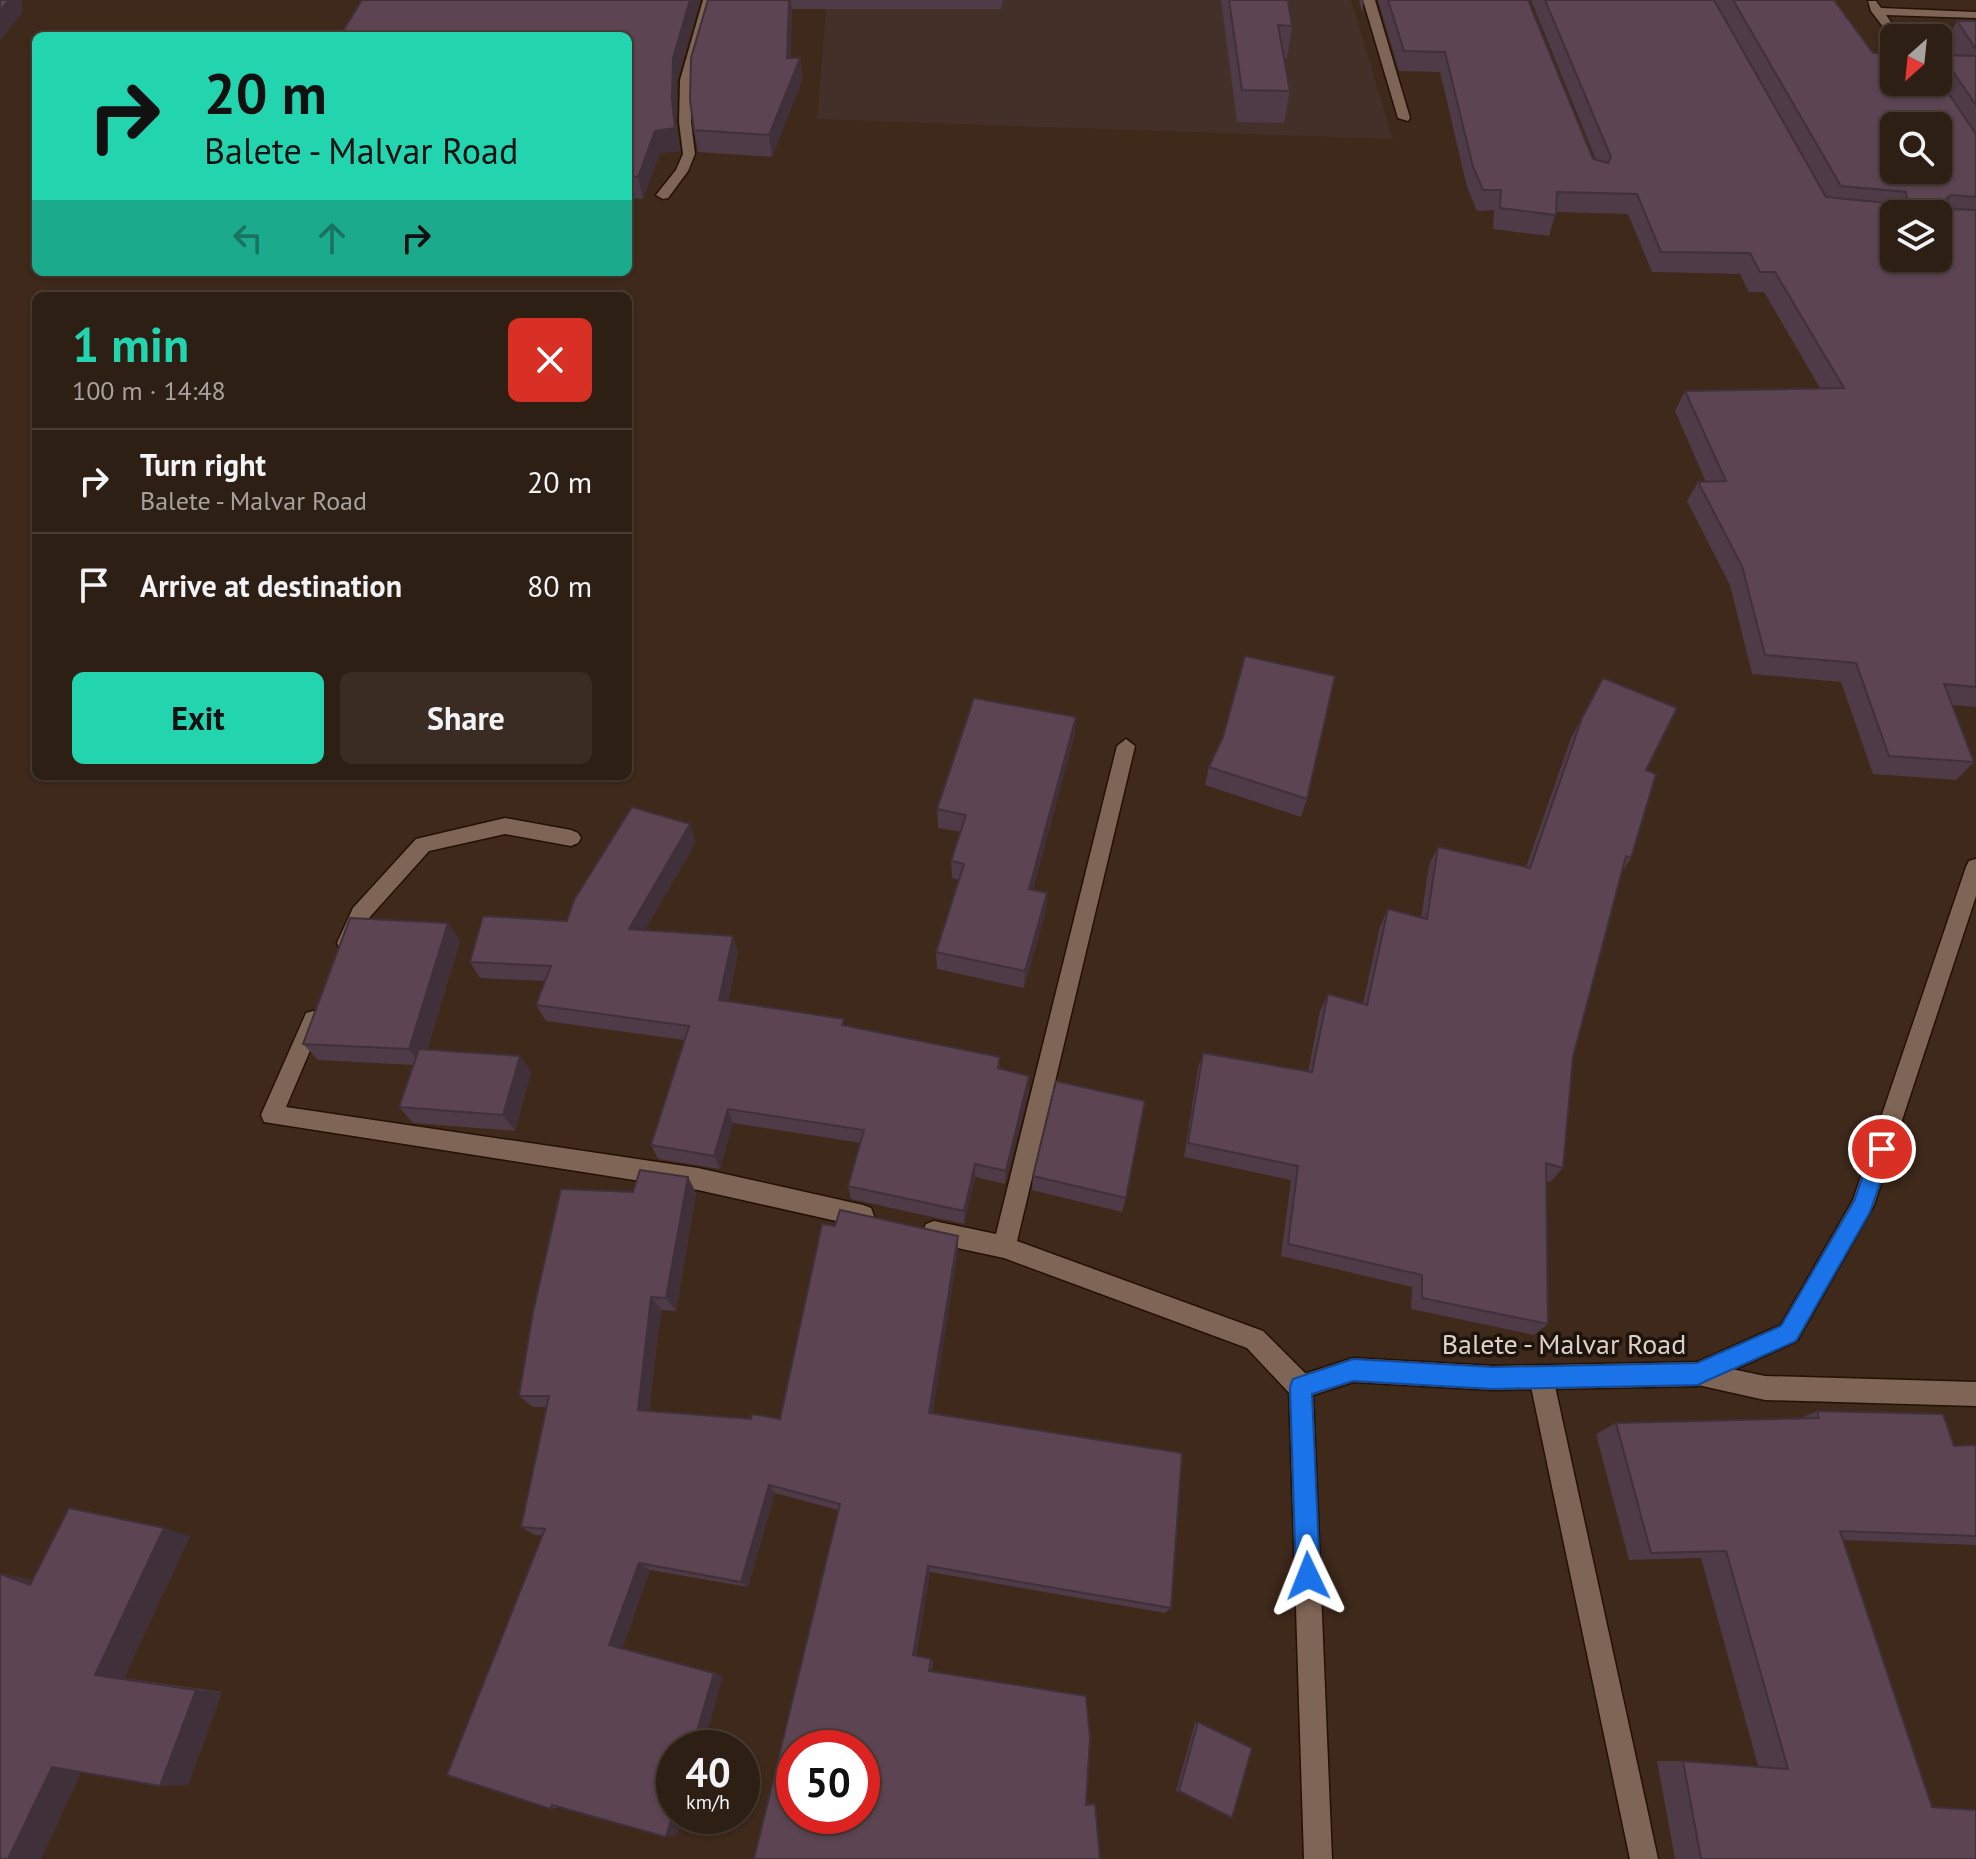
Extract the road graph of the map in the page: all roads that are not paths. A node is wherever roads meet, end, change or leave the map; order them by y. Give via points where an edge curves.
1 (709, 0) edge
2 (1369, 0) edge
3 (1874, 5) edge
4 (1976, 15) edge
5 (1887, 24) edge
6 (1404, 118) dead end
7 (663, 195) dead end
8 (1126, 746) dead end
9 (571, 838) dead end
10 (1976, 867) edge
11 (341, 957) edge
12 (322, 1000) edge
13 (882, 1220) edge
14 (912, 1227) edge
15 (1004, 1247) junction
16 (1698, 1374) junction
17 (1541, 1377) junction
18 (1301, 1387) junction
19 (1976, 1394) edge
20 (1318, 1859) edge
21 (1644, 1859) edge

1 - 7 street via 686,80 689,154
2 - 6 street
3 - 4 street
3 - 5 street
8 - 15 street
9 - 11 street via 505,826 423,845 360,914
10 - 16 street, Balete - Malvar Road via 1863,1205 1789,1333
12 - 13 street via 272,1115 698,1179
14 - 15 street
15 - 18 street via 1255,1339
16 - 17 street, Balete - Malvar Road
16 - 19 street via 1765,1388
17 - 18 street, Balete - Malvar Road via 1353,1370
17 - 21 street
18 - 20 street

